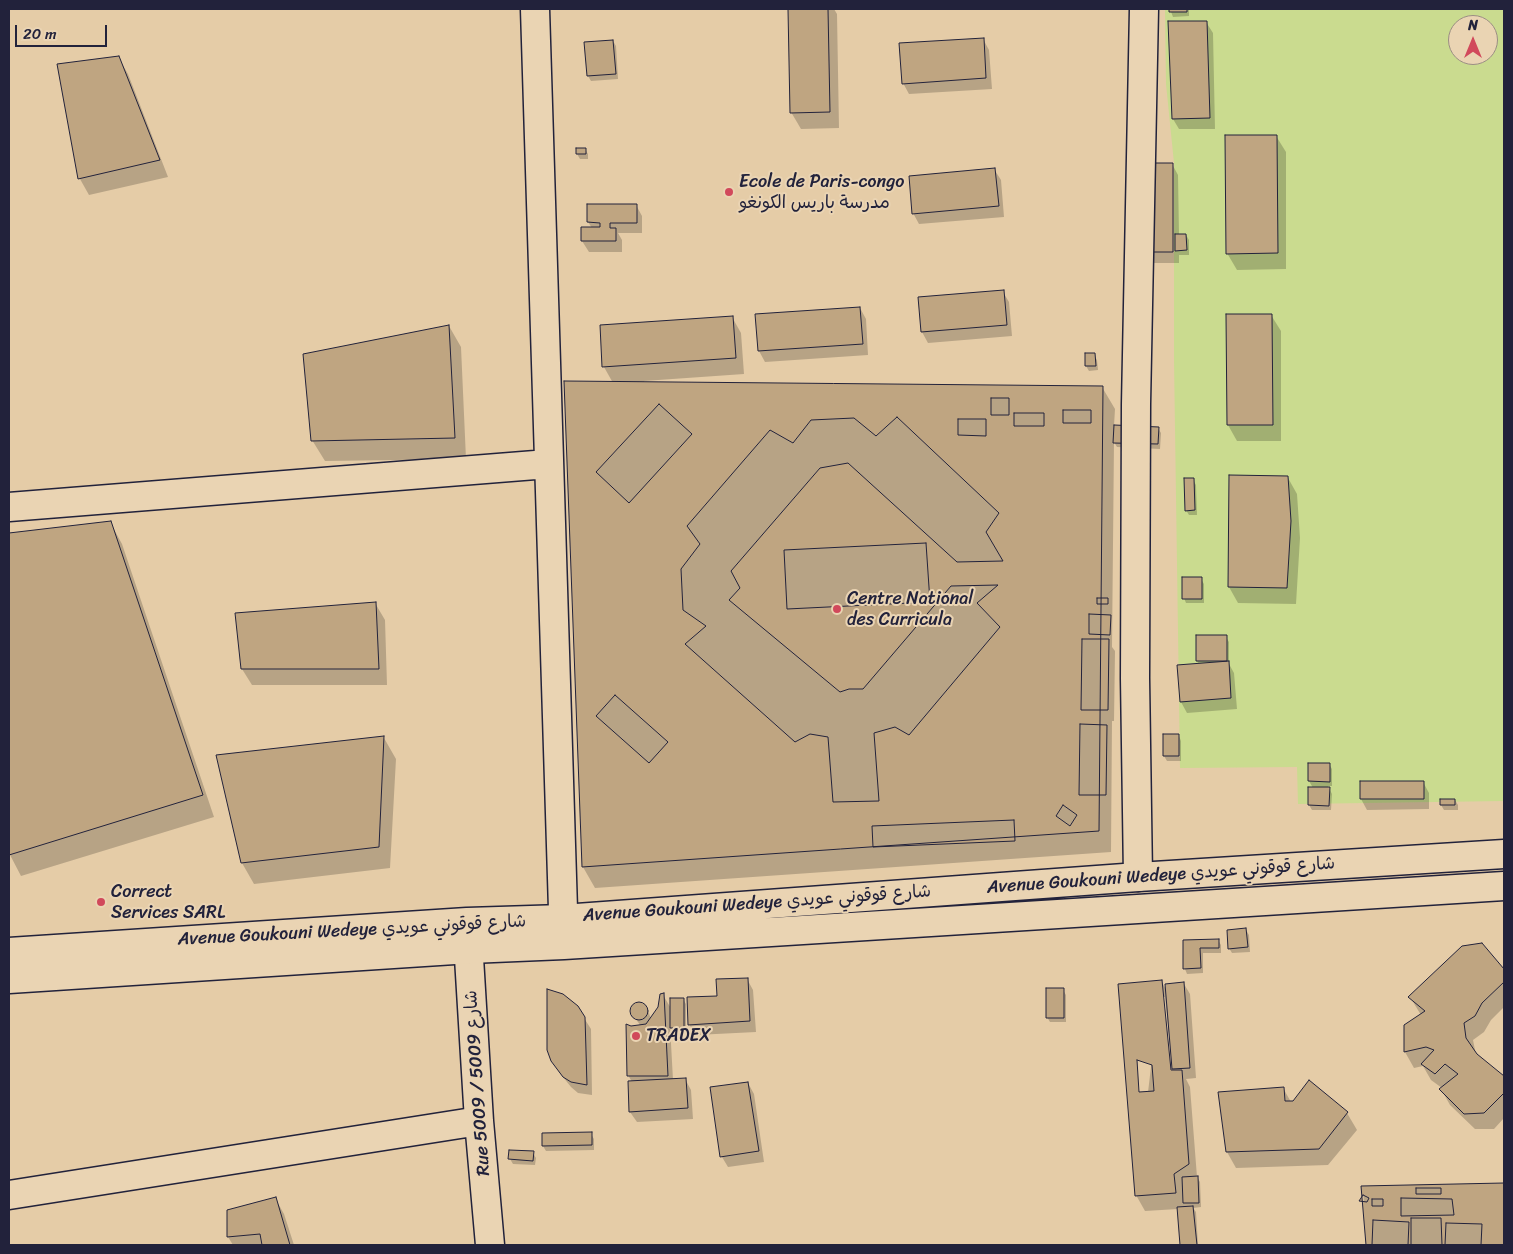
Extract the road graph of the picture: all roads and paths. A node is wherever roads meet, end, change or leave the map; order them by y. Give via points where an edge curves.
1 (535, 9) edge
2 (1144, 9) edge
3 (548, 464) junction
4 (9, 507) edge
5 (1504, 854) edge
6 (1138, 876) junction
7 (1504, 886) edge
8 (563, 919) junction
9 (467, 922) junction
10 (564, 945) junction
11 (470, 949) junction
12 (9, 952) edge
13 (9, 979) edge
14 (479, 1121) junction
15 (9, 1195) edge
16 (490, 1245) edge

1 - 3 street
2 - 6 street via 1136,404
3 - 4 street
3 - 8 street
5 - 6 street, Avenue Goukouni Wedeye شارع قوقوني عويدي
6 - 8 street, Avenue Goukouni Wedeye شارع قوقوني عويدي
7 - 10 street, Avenue Goukouni Wedeye شارع قوقوني عويدي
8 - 9 street, Avenue Goukouni Wedeye شارع قوقوني عويدي
8 - 10 street
9 - 11 street, Rue 5009 / شارع 5009
9 - 12 street, Avenue Goukouni Wedeye شارع قوقوني عويدي
10 - 11 street, Avenue Goukouni Wedeye شارع قوقوني عويدي
11 - 13 street, Avenue Goukouni Wedeye شارع قوقوني عويدي
11 - 14 street, Rue 5009 / شارع 5009
14 - 15 street
14 - 16 street, Rue 5009 / شارع 5009

